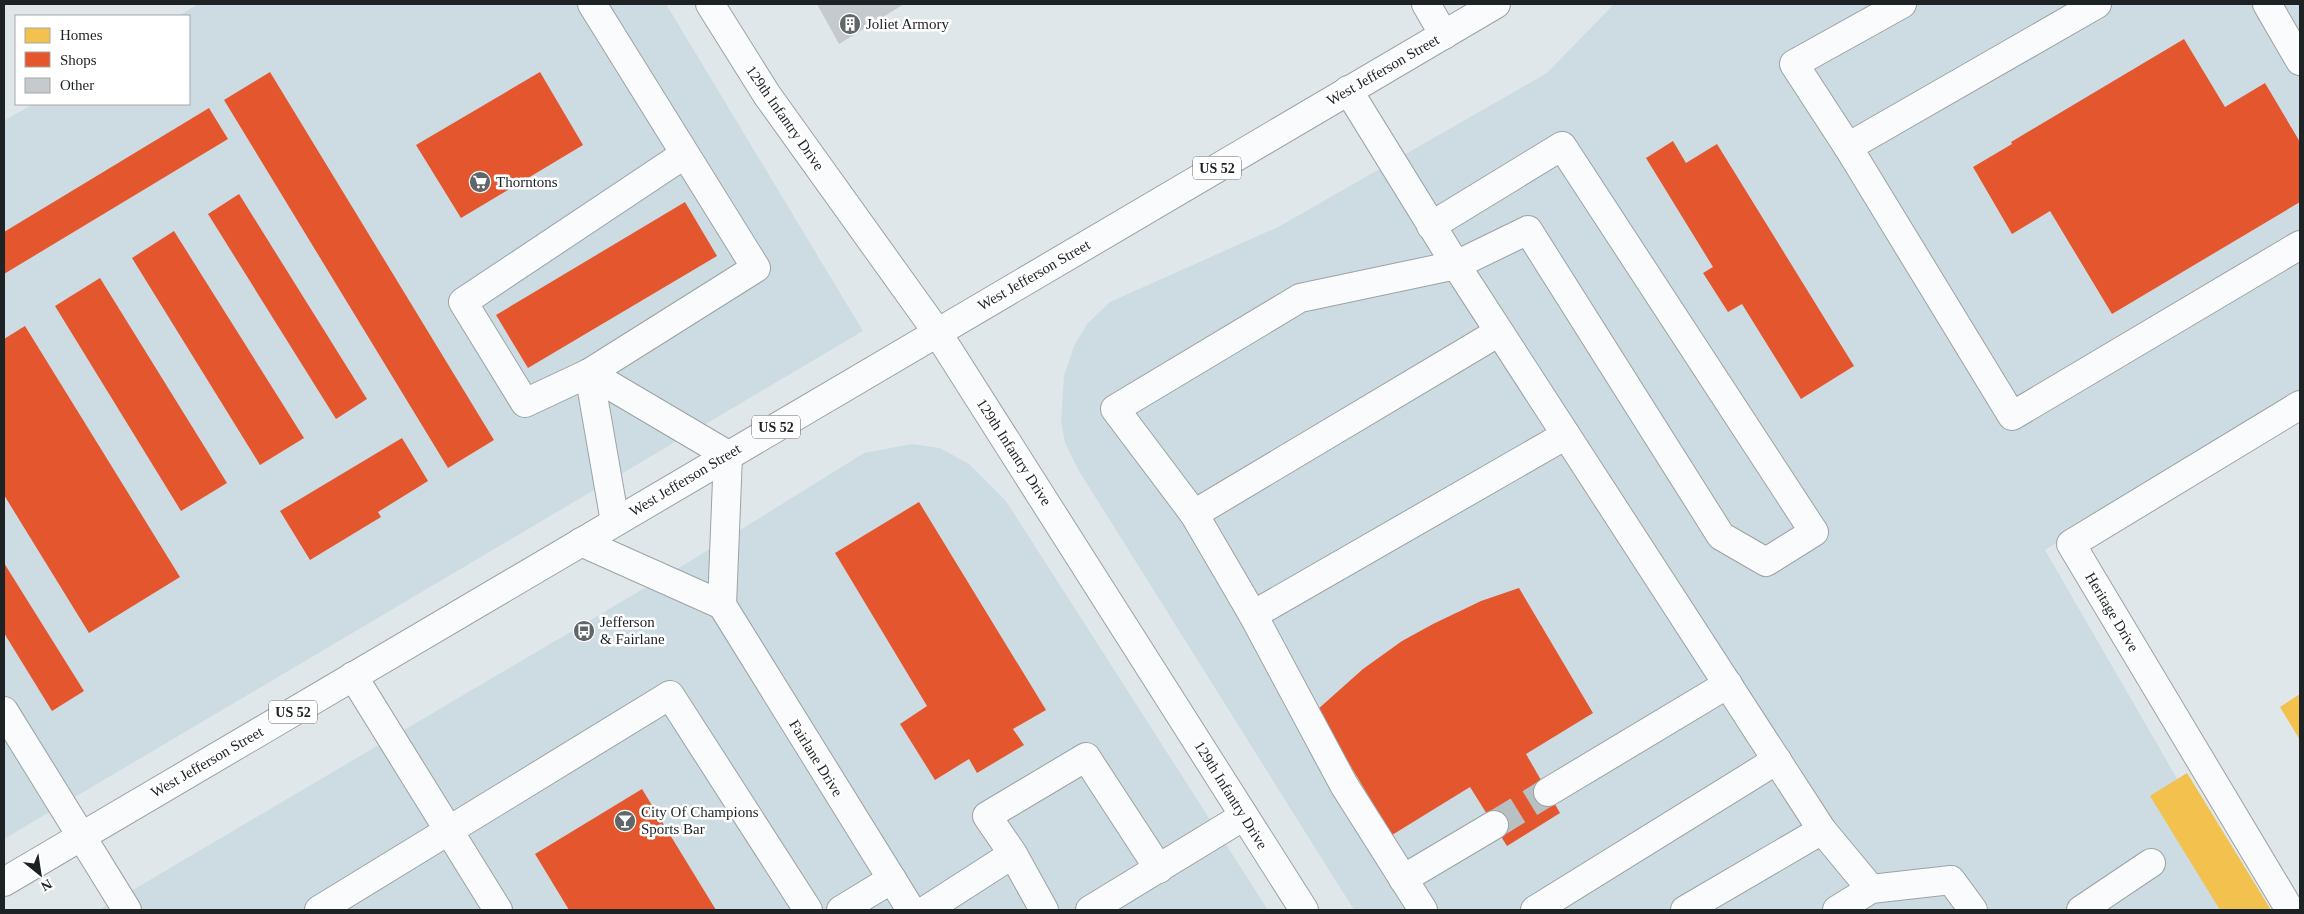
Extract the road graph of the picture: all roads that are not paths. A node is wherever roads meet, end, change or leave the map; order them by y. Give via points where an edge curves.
1 (592, 4) edge
2 (710, 4) edge
3 (1426, 4) edge
4 (1496, 4) edge
5 (1902, 4) edge
6 (2097, 4) edge
7 (2267, 4) edge
8 (1444, 34) junction
9 (2300, 61) edge
10 (1348, 90) junction
11 (1848, 147) junction
12 (685, 154) junction
13 (1431, 226) junction
14 (2300, 245) edge
15 (1456, 265) junction
16 (937, 332) junction
17 (1499, 332) junction
18 (588, 373) junction
19 (2300, 405) edge
20 (1566, 435) junction
21 (728, 455) junction
22 (1194, 514) junction
23 (615, 522) junction
24 (581, 542) junction
25 (722, 605) junction
26 (1253, 615) junction
27 (353, 676) junction
28 (1728, 684) junction
29 (4, 711) edge
30 (1777, 760) junction
31 (1548, 792) tunnel mouth
32 (1244, 816) junction
33 (1494, 825) tunnel mouth
34 (1822, 830) junction
35 (449, 831) junction
36 (80, 837) junction
37 (1013, 854) junction
38 (2151, 863) dead end
39 (1159, 869) junction
40 (892, 879) junction
41 (1403, 879) junction
42 (4, 882) edge
43 (1871, 889) junction
44 (489, 907) edge
45 (127, 910) edge
46 (319, 910) edge
47 (808, 910) edge
48 (841, 910) edge
49 (911, 910) edge
50 (926, 910) edge
51 (1044, 910) edge
52 (1090, 910) edge
53 (1304, 910) edge
54 (1423, 910) edge
55 (1535, 910) edge
56 (1685, 910) edge
57 (1837, 910) edge
58 (1973, 910) edge
59 (2081, 910) edge
60 (2290, 910) edge

1 - 12 street
2 - 16 street, 129th Infantry Drive via 767,95
3 - 8 street
4 - 8 street, West Jefferson Street / US 52
5 - 11 street via 1794,64
6 - 11 street
7 - 9 street
8 - 10 street, West Jefferson Street / US 52
10 - 13 street
10 - 16 street, West Jefferson Street / US 52
11 - 14 street via 2012,416
12 - 18 street via 756,268
12 - 18 street via 463,302 525,403
13 - 15 street
13 - 15 street via 1562,146 1814,532 1766,562 1721,536 1528,230
15 - 17 street
15 - 22 street via 1300,298 1115,409
16 - 21 street, West Jefferson Street / US 52
16 - 32 street, 129th Infantry Drive
17 - 20 street
17 - 22 street
18 - 21 street
18 - 23 street
19 - 60 street, Heritage Drive via 2071,544
20 - 26 street
20 - 28 street
21 - 23 street, West Jefferson Street / US 52
21 - 25 street
22 - 26 street
23 - 24 street, West Jefferson Street / US 52
24 - 25 street
24 - 27 street, West Jefferson Street / US 52
25 - 40 street, Fairlane Drive
26 - 41 street via 1344,785
27 - 35 street
27 - 36 street, West Jefferson Street / US 52
28 - 30 street
28 - 31 street
29 - 36 street
30 - 34 street
30 - 55 street
32 - 39 street
32 - 53 street, 129th Infantry Drive
33 - 41 street
34 - 43 street
34 - 56 street
35 - 44 street
35 - 46 street
35 - 47 street via 670,695
36 - 42 street, West Jefferson Street / US 52
36 - 45 street
37 - 39 street via 987,816 1086,757
37 - 50 street
37 - 51 street
38 - 59 street
39 - 52 street
40 - 48 street
40 - 49 street, Fairlane Drive
41 - 54 street
43 - 57 street
43 - 58 street via 1951,880

